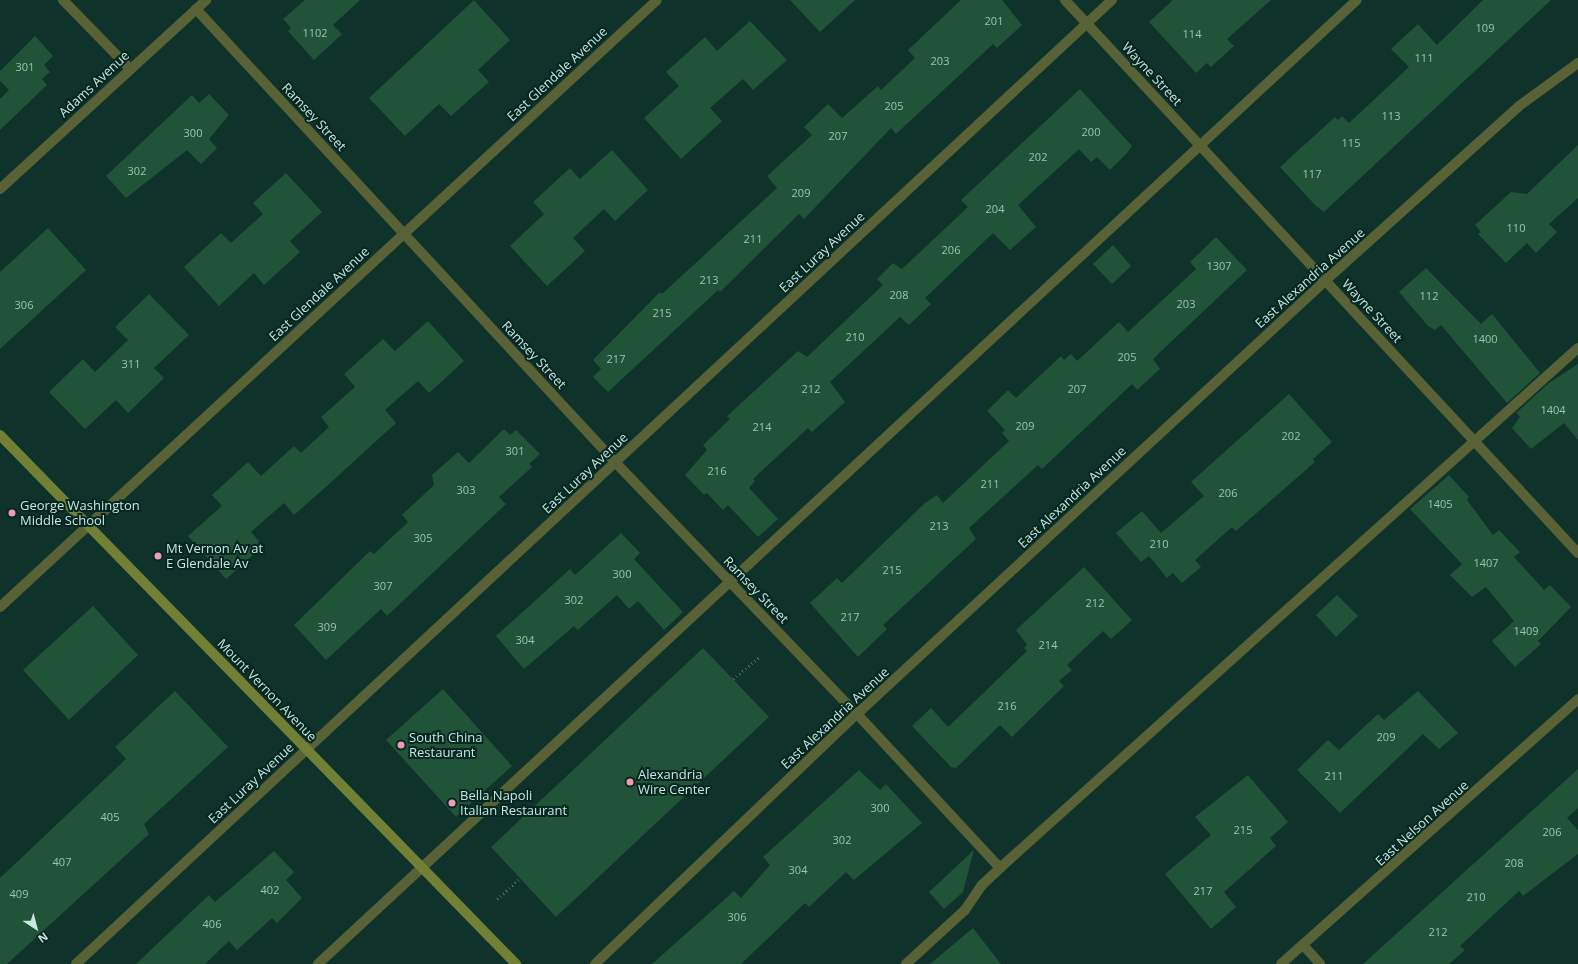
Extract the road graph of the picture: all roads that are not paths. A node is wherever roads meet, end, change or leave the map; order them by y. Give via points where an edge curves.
1 (63, 0) edge
2 (206, 0) edge
3 (656, 0) edge
4 (1065, 0) edge
5 (1112, 0) edge
6 (1357, 0) edge
7 (196, 9) junction
8 (1086, 23) junction
9 (1578, 63) edge
10 (130, 68) junction
11 (1200, 144) junction
12 (0, 189) edge
13 (404, 233) junction
14 (1326, 280) junction
15 (1578, 348) edge
16 (0, 435) edge
17 (1474, 441) junction
18 (615, 462) junction
19 (87, 526) junction
20 (1578, 553) edge
21 (730, 581) junction
22 (0, 607) edge
23 (1578, 699) edge
24 (857, 714) junction
25 (307, 749) junction
26 (423, 868) junction
27 (1000, 868) junction
28 (1304, 946) junction
29 (76, 964) edge
30 (318, 964) edge
31 (516, 964) edge
32 (595, 964) edge
33 (906, 964) edge
34 (1282, 964) edge
35 (1320, 964) edge

1 - 10 street
2 - 7 street, Adams Avenue
3 - 13 street, East Glendale Avenue
4 - 8 street, Wayne Street
5 - 8 street, East Luray Avenue
6 - 11 street
7 - 10 street, Adams Avenue
7 - 13 street, Ramsey Street
8 - 11 street, Wayne Street
8 - 18 street, East Luray Avenue
9 - 14 street, East Alexandria Avenue via 1519,106
10 - 12 street, Adams Avenue
11 - 14 street, Wayne Street
11 - 21 street
13 - 18 street, Ramsey Street
13 - 19 street, East Glendale Avenue
14 - 17 street, Wayne Street
14 - 24 street, East Alexandria Avenue
15 - 17 street
16 - 19 main road, Mount Vernon Avenue
17 - 20 street, Wayne Street
17 - 27 street
18 - 21 street, Ramsey Street
18 - 25 street, East Luray Avenue
19 - 22 street, East Glendale Avenue
19 - 25 main road, Mount Vernon Avenue
21 - 24 street, Ramsey Street
21 - 26 street
23 - 28 street, East Nelson Avenue
24 - 27 street, Ramsey Street
24 - 32 street, East Alexandria Avenue
25 - 26 main road, Mount Vernon Avenue
25 - 29 street, East Luray Avenue
26 - 30 street
26 - 31 main road, Mount Vernon Avenue
27 - 33 street via 982,885 965,910
28 - 34 street, East Nelson Avenue
28 - 35 street

